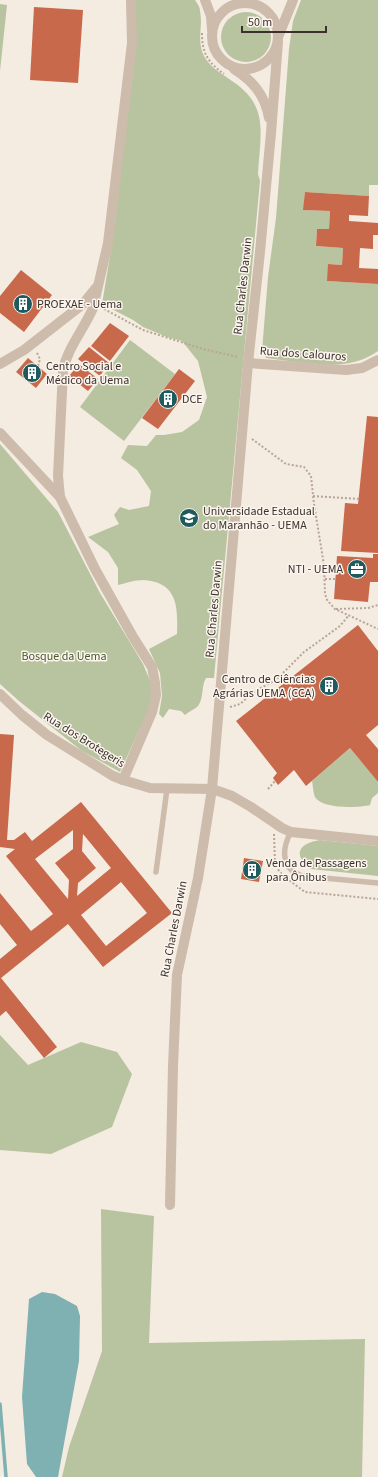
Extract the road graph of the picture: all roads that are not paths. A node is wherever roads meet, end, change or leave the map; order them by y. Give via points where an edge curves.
1 (131, 0) edge
2 (205, 0) edge
3 (226, 0) edge
4 (264, 0) edge
5 (293, 0) edge
6 (242, 4) junction
7 (207, 29) junction
8 (278, 40) junction
9 (229, 71) junction
10 (271, 134) junction
11 (98, 284) junction
12 (245, 360) junction
13 (378, 360) edge
14 (0, 364) edge
15 (0, 433) edge
16 (60, 497) junction
17 (0, 694) edge
18 (123, 780) junction
19 (167, 789) junction
20 (212, 789) junction
21 (291, 832) junction
22 (378, 841) edge
23 (156, 872) dead end
24 (378, 883) edge
25 (170, 1205) dead end

1 - 11 street via 132,43 108,242
2 - 7 street via 211,16
3 - 6 street
4 - 6 street
5 - 8 street
6 - 7 street via 221,13
6 - 8 street via 259,6 265,10 277,27
7 - 9 street via 215,51
8 - 9 street via 274,52 260,66
8 - 10 street, Rua Charles Darwin
9 - 10 street, Rua Charles Darwin via 244,76 260,92 266,104
10 - 12 street, Rua Charles Darwin via 260,252
11 - 14 street via 83,304 30,346
11 - 16 street via 91,312 74,342 63,370 58,476
12 - 13 street, Rua dos Calouros via 346,370 362,368
12 - 20 street, Rua Charles Darwin
15 - 16 street
16 - 18 street via 95,569 152,667 156,695 152,712
17 - 18 street, Rua dos Brotegeris via 47,735 112,776
18 - 19 street, Rua dos Brotegeris via 150,788
19 - 20 street, Rua dos Brotegeris
19 - 23 lane
20 - 21 street, Rua dos Brotegeris via 232,796
20 - 25 street, Rua Charles Darwin via 198,878 178,975 173,1058
21 - 22 street
21 - 24 lane via 284,846 284,856 288,866 295,873 302,876

